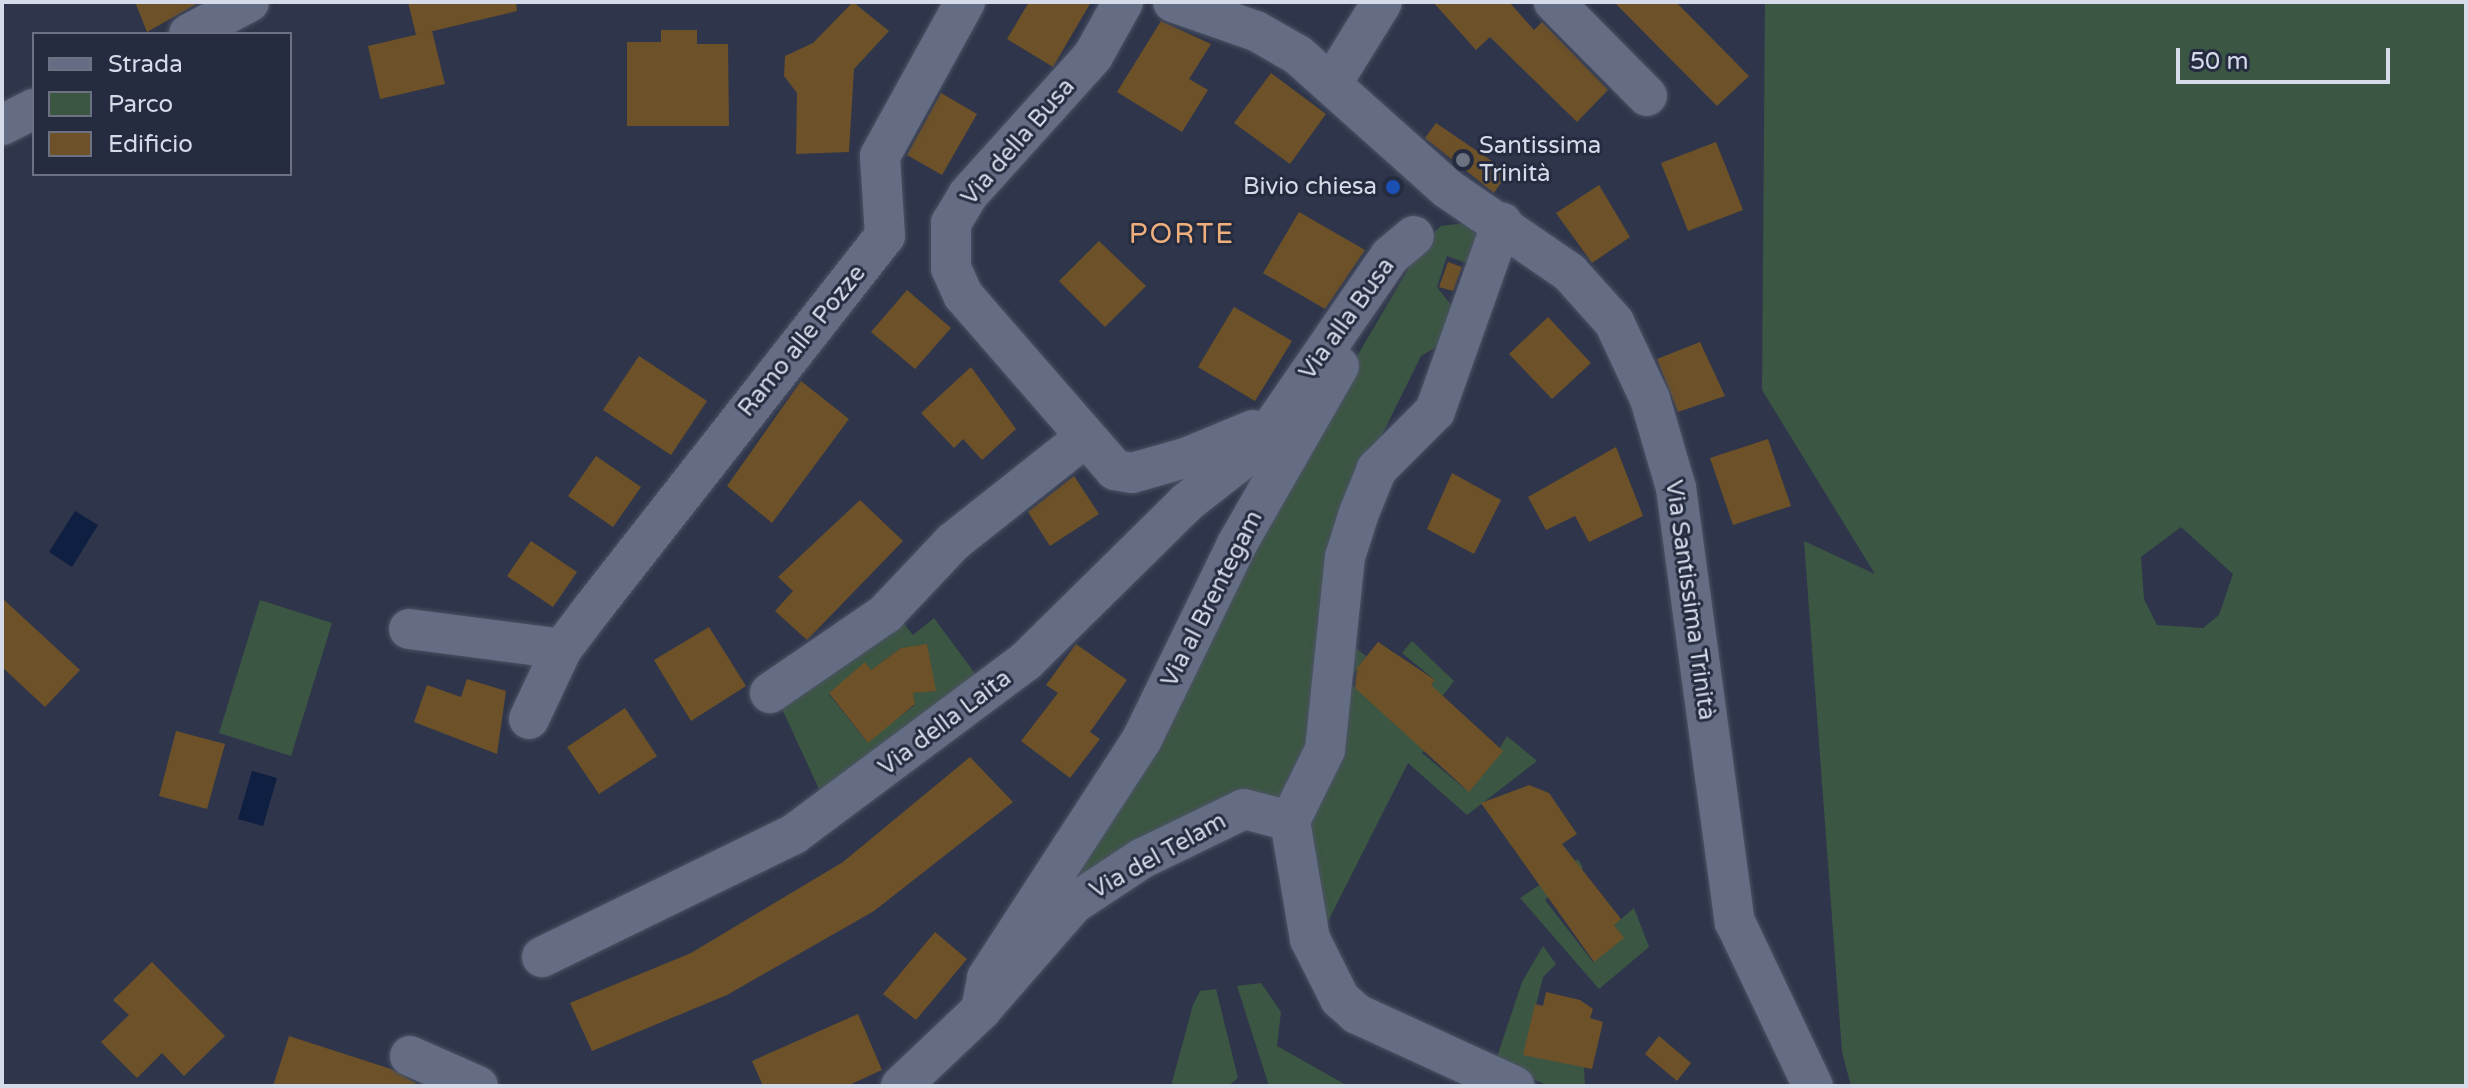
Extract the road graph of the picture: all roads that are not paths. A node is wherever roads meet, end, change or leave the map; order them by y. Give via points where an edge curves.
1 (249, 2) edge
2 (965, 2) edge
3 (1123, 2) edge
4 (1173, 2) edge
5 (1382, 2) edge
6 (1554, 2) edge
7 (193, 32) edge
8 (1332, 83) junction
9 (1647, 96) dead end
10 (32, 110) edge
11 (2, 125) edge
12 (1448, 189) junction
13 (1502, 223) junction
14 (1414, 236) junction
15 (1284, 405) junction
16 (1084, 438) junction
17 (409, 629) dead end
18 (562, 649) junction
19 (770, 693) dead end
20 (529, 719) dead end
21 (1290, 821) junction
22 (542, 957) dead end
23 (981, 1010) junction
24 (410, 1056) dead end
25 (478, 1086) edge
26 (901, 1086) edge
27 (1514, 1086) edge
28 (1813, 1086) edge

1 - 7 street
2 - 18 street, Ramo alle Pozze via 880,156 885,236
3 - 16 street, Via della Busa via 1093,56 968,195 946,247 963,295
4 - 8 street, Via Santissima Trinità via 1256,31
5 - 8 street
6 - 9 street
8 - 12 street, Via Santissima Trinità
10 - 11 street
12 - 13 street, Via Santissima Trinità
12 - 14 street, Via al Brentegam
13 - 21 street via 1435,411 1377,469 1359,513 1345,557 1325,750
13 - 28 street, Via Santissima Trinità via 1590,290 1614,322 1650,399 1685,536 1732,910 1771,1010
14 - 15 street, Via alla Busa via 1390,256
14 - 23 street, Via al Brentegam via 1237,544 1142,739 987,978
15 - 16 street, Via della Busa via 1248,434 1132,473 1115,470
15 - 22 street, Via della Laita via 1259,446 1186,503 1026,661 838,806
16 - 19 street via 953,542 885,614
17 - 18 street
18 - 20 street, Ramo alle Pozze
21 - 23 street, Via del Telam via 1244,809 1141,859 1073,904
21 - 27 street via 1310,939 1340,999 1357,1014
23 - 26 street
24 - 25 street

